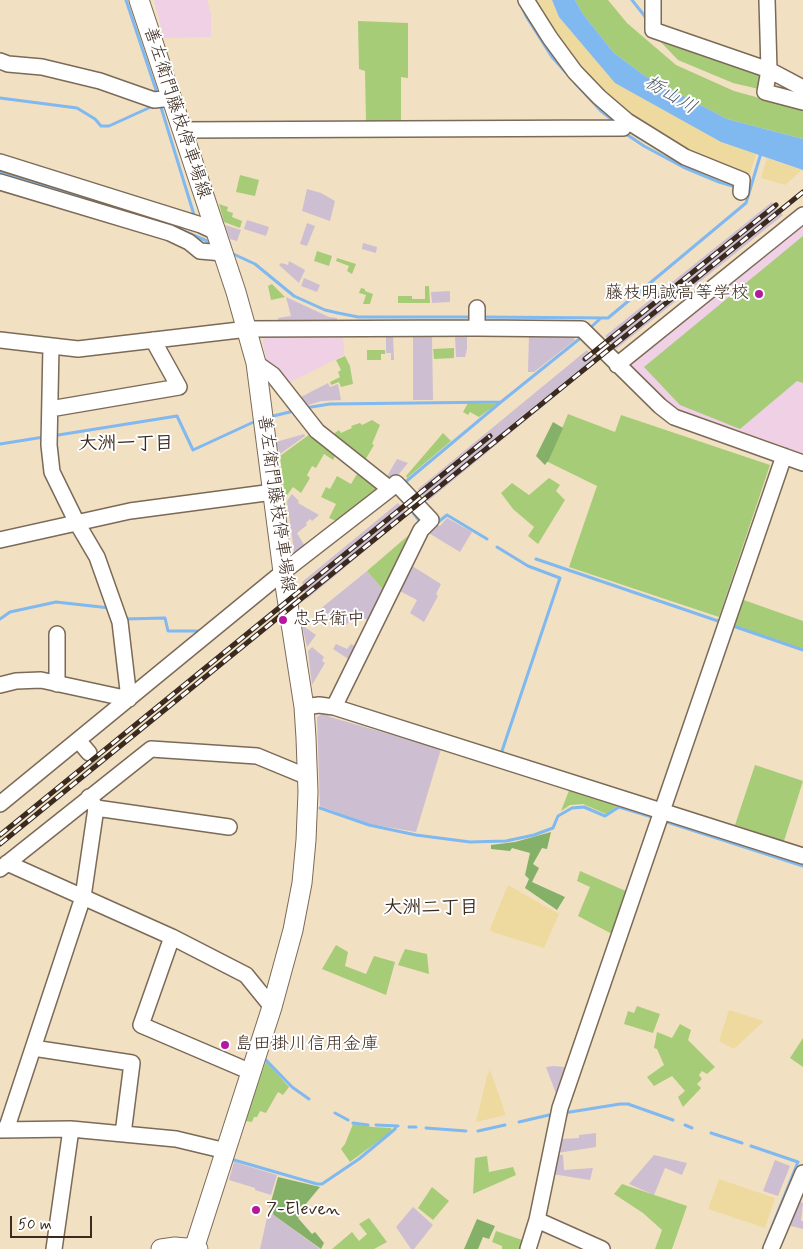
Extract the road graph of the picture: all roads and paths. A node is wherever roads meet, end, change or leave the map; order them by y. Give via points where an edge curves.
1 (139, 0) edge
2 (526, 0) edge
3 (653, 0) edge
4 (767, 0) edge
5 (0, 62) edge
6 (768, 70) junction
7 (803, 88) edge
8 (172, 98) junction
9 (803, 102) edge
10 (621, 125) junction
11 (182, 130) junction
12 (0, 162) edge
13 (0, 182) edge
14 (742, 188) dead end
15 (803, 216) edge
16 (221, 246) junction
17 (248, 329) junction
18 (0, 340) edge
19 (153, 340) junction
20 (51, 346) junction
21 (256, 363) junction
22 (617, 365) junction
23 (50, 409) junction
24 (784, 456) junction
25 (803, 463) edge
26 (397, 488) junction
27 (273, 492) junction
28 (77, 523) junction
29 (0, 540) edge
30 (283, 572) junction
31 (57, 634) dead end
32 (57, 684) junction
33 (0, 685) edge
34 (129, 699) junction
35 (304, 707) junction
36 (334, 707) junction
37 (78, 740) junction
38 (89, 753) tunnel mouth
39 (308, 777) junction
40 (92, 803) junction
41 (0, 804) edge
42 (662, 811) junction
43 (229, 827) dead end
44 (803, 856) edge
45 (3, 866) edge
46 (83, 897) junction
47 (172, 937) junction
48 (272, 1007) junction
49 (33, 1048) junction
50 (251, 1072) junction
51 (71, 1129) junction
52 (3, 1130) edge
53 (122, 1134) junction
54 (226, 1151) junction
55 (803, 1174) edge
56 (537, 1220) junction
57 (54, 1249) edge
58 (161, 1249) edge
59 (195, 1249) edge
60 (528, 1249) edge
61 (602, 1249) edge
62 (771, 1249) edge

1 - 8 main road, 善左衛門藤枝停車場線
2 - 10 street via 575,72
3 - 6 street via 653,30
4 - 6 street
5 - 8 street via 42,67 154,100
6 - 7 street
6 - 9 street via 765,92
8 - 11 main road, 善左衛門藤枝停車場線
10 - 11 street
10 - 14 street via 684,157 742,180
11 - 16 main road, 善左衛門藤枝停車場線
12 - 16 street via 201,225
13 - 16 street via 170,233 200,251
15 - 22 street
16 - 17 main road, 善左衛門藤枝停車場線
17 - 19 street
17 - 21 main road, 善左衛門藤枝停車場線
17 - 22 street via 477,316 585,332
18 - 20 street
19 - 20 street via 78,349
19 - 23 street via 179,387
20 - 23 street
21 - 26 street via 273,375 317,431
21 - 27 main road, 善左衛門藤枝停車場線
22 - 24 street via 674,417
23 - 28 street via 52,472
24 - 25 street
24 - 42 street
26 - 30 street
26 - 36 street via 430,520 421,530
27 - 28 street via 130,511
27 - 30 main road, 善左衛門藤枝停車場線
28 - 29 street
28 - 34 street via 97,557 120,622
30 - 34 street
30 - 35 main road, 善左衛門藤枝停車場線
31 - 32 street
32 - 33 street via 25,680
32 - 34 street
34 - 37 street
35 - 36 street
35 - 39 main road, 善左衛門藤枝停車場線
36 - 42 street
37 - 38 street
37 - 41 street
39 - 40 street via 257,756 151,749 106,775
39 - 48 main road, 善左衛門藤枝停車場線 via 302,882
40 - 43 street
40 - 45 street
40 - 46 street
42 - 44 street
42 - 56 street via 560,1108
45 - 46 street
46 - 47 street
46 - 49 street
47 - 48 street via 246,975
47 - 50 street via 141,1025
48 - 50 main road, 善左衛門藤枝停車場線
49 - 52 street
49 - 53 street via 132,1063
50 - 54 main road, 善左衛門藤枝停車場線
51 - 52 street
51 - 53 street
51 - 57 street
53 - 54 street via 176,1139
54 - 59 main road, 善左衛門藤枝停車場線
55 - 62 street
56 - 60 street
56 - 61 street
58 - 59 main road

